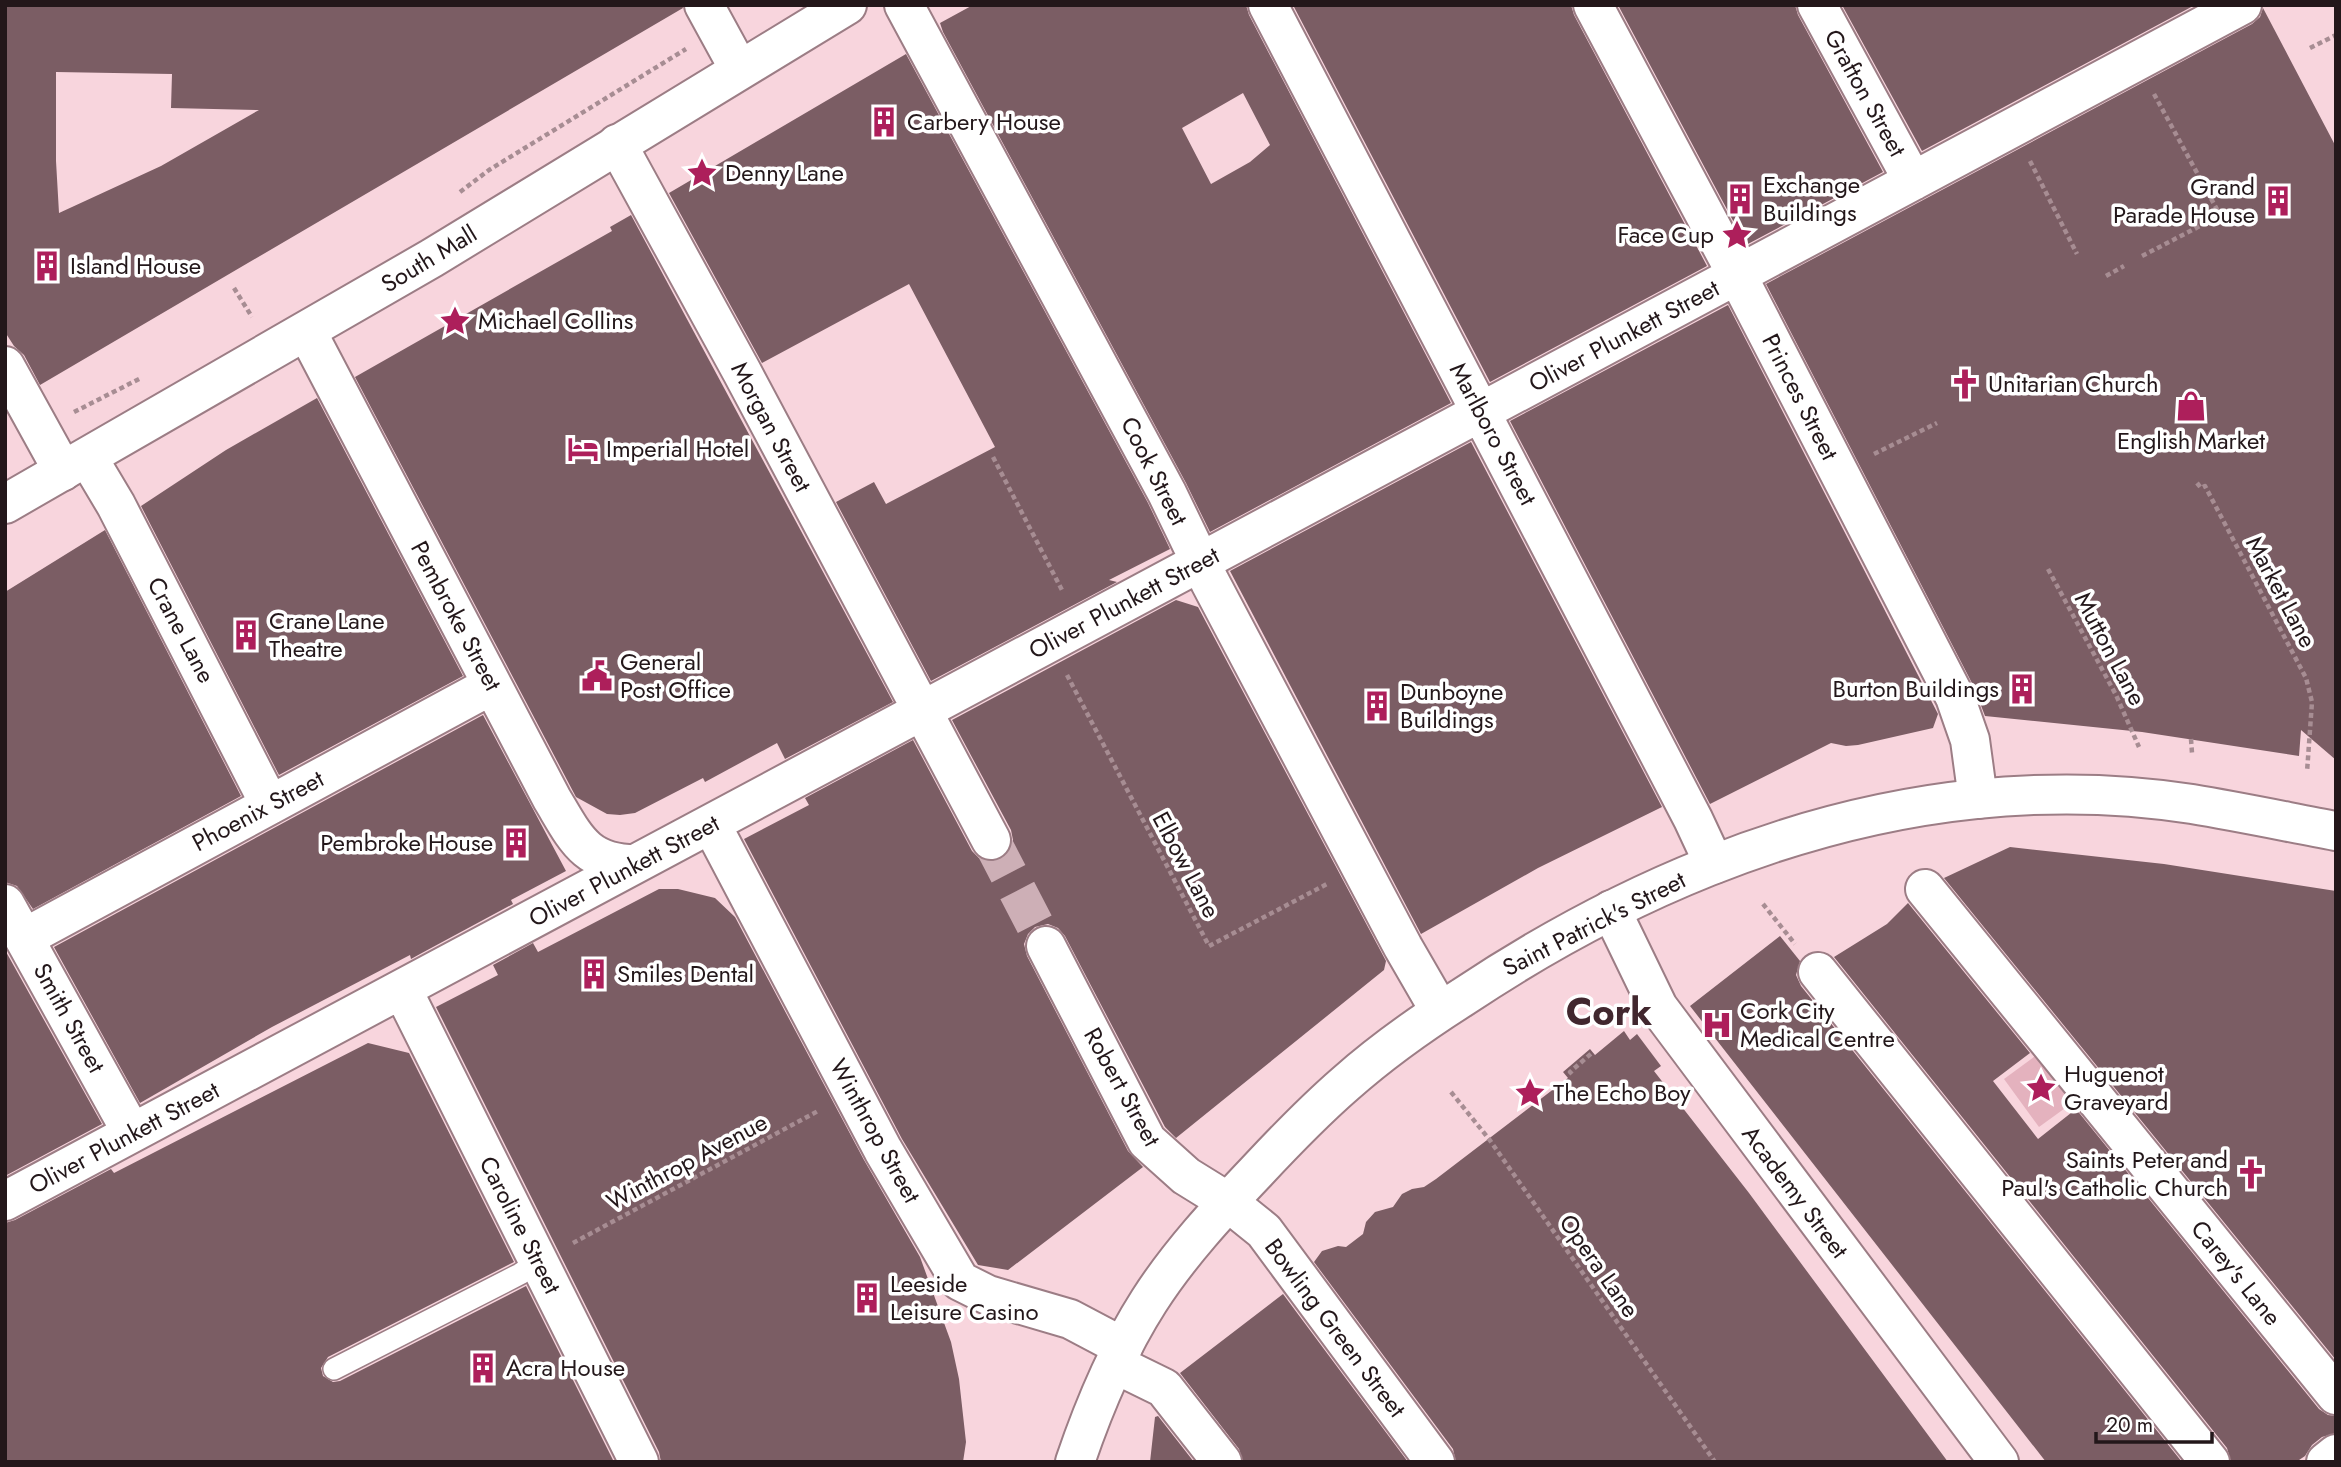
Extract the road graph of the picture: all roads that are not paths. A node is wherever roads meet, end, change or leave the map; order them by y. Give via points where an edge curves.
1 (704, 5) edge
2 (846, 5) edge
3 (904, 5) edge
4 (1268, 5) edge
5 (1593, 5) edge
6 (1817, 5) edge
7 (2242, 5) edge
8 (739, 69) junction
9 (617, 144) junction
10 (1913, 181) junction
11 (1737, 275) junction
12 (307, 332) junction
13 (5, 366) edge
14 (1482, 412) junction
15 (76, 464) junction
16 (5, 504) edge
17 (1200, 562) junction
18 (492, 685) junction
19 (923, 710) junction
20 (1978, 799) junction
21 (270, 805) junction
22 (711, 824) junction
23 (2336, 831) edge
24 (991, 839) tunnel mouth
25 (635, 864) junction
26 (1714, 864) junction
27 (1925, 889) dead end
28 (5, 904) edge
29 (1611, 909) junction
30 (24, 937) junction
31 (1046, 946) tunnel mouth
32 (1818, 972) road end
33 (402, 989) junction
34 (1440, 1012) junction
35 (132, 1133) junction
36 (5, 1201) edge
37 (1228, 1202) junction
38 (538, 1262) junction
39 (1119, 1356) junction
40 (334, 1369) dead end
41 (2336, 1395) edge
42 (2336, 1454) edge
43 (1437, 1455) edge
44 (639, 1462) edge
45 (1074, 1462) edge
46 (1222, 1462) edge
47 (1999, 1462) edge
48 (2210, 1462) edge
49 (2326, 1462) edge

1 - 8 main road
2 - 8 main road, South Mall
3 - 17 main road, Cook Street
4 - 14 main road, Marlboro Street
5 - 11 main road, Princes Street
6 - 10 main road, Grafton Street
7 - 10 main road, Oliver Plunkett Street
8 - 9 main road, South Mall
9 - 12 main road, South Mall
9 - 19 main road, Morgan Street
10 - 11 main road, Oliver Plunkett Street
11 - 14 main road, Oliver Plunkett Street
11 - 20 main road, Princes Street via 1955,697 1970,740
12 - 15 main road, South Mall
12 - 18 main road, Pembroke Street
13 - 15 main road, Crane Lane
14 - 17 main road, Oliver Plunkett Street
14 - 26 main road, Marlboro Street
15 - 16 main road, South Mall
15 - 21 main road, Crane Lane via 116,505
17 - 19 main road, Oliver Plunkett Street
17 - 34 main road, Cook Street
18 - 21 main road, Phoenix Street
18 - 25 main road, Pembroke Street via 578,842 601,859
19 - 22 main road, Oliver Plunkett Street
19 - 24 main road
20 - 23 main road, Saint Patrick's Street via 2140,799
20 - 26 main road, Saint Patrick's Street via 1829,826
21 - 30 main road, Phoenix Street
22 - 25 main road, Oliver Plunkett Street
22 - 39 main road, Winthrop Street via 852,1093 960,1281 988,1295 1070,1319
25 - 33 main road, Oliver Plunkett Street
26 - 29 main road, Saint Patrick's Street
27 - 41 main road, Carey's Lane
28 - 30 main road, Smith Street
29 - 34 main road, Saint Patrick's Street via 1510,965
29 - 47 main road, Academy Street via 1658,1007
30 - 35 main road, Smith Street
31 - 37 main road, Robert Street via 1147,1141 1186,1176
32 - 48 main road
33 - 35 main road, Oliver Plunkett Street
33 - 38 main road, Caroline Street
34 - 37 main road, Saint Patrick's Street via 1346,1083
35 - 36 main road, Oliver Plunkett Street
37 - 39 main road, Saint Patrick's Street via 1181,1256
37 - 43 main road, Bowling Green Street via 1278,1248
38 - 40 lane
38 - 44 main road, Caroline Street
39 - 45 main road, Saint Patrick's Street
39 - 46 main road, Winthrop Street via 1164,1388
42 - 49 main road

